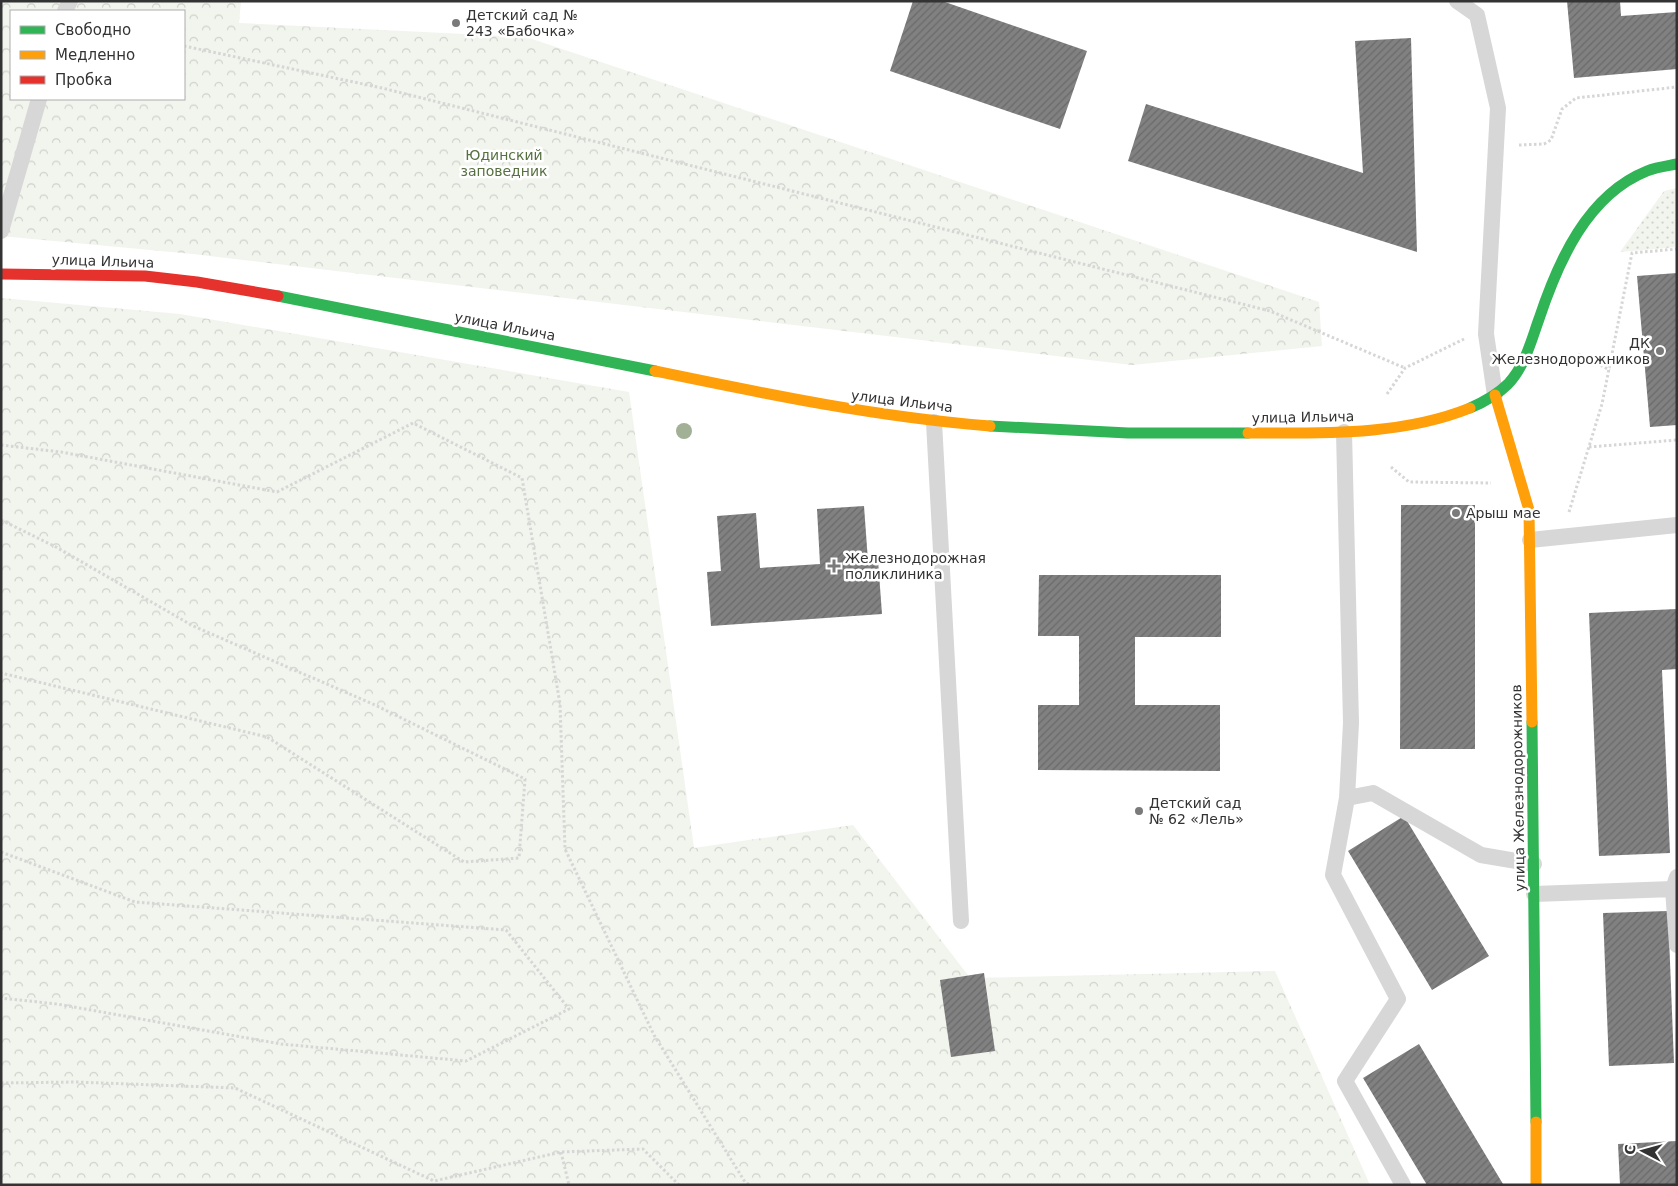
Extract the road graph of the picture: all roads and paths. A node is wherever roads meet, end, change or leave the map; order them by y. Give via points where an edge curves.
1 (1457, 1) edge
2 (185, 46) edge
3 (1677, 87) edge
4 (39, 100) edge
5 (1496, 147) junction
6 (1677, 164) edge
7 (1, 231) edge
8 (1677, 249) edge
9 (1, 274) edge
10 (1464, 339) dead end
11 (1578, 354) dead end
12 (1405, 368) junction
13 (1610, 370) junction
14 (1387, 394) dead end
15 (1495, 395) junction
16 (934, 422) junction
17 (1344, 432) junction
18 (1677, 440) edge
19 (1, 445) edge
20 (1590, 447) junction
21 (1569, 513) dead end
22 (1, 520) edge
23 (1677, 525) edge
24 (1530, 540) junction
25 (1, 673) edge
26 (1347, 798) junction
27 (1, 852) edge
28 (1534, 864) junction
29 (1675, 884) edge
30 (1534, 894) junction
31 (961, 921) dead end
32 (1677, 946) edge
33 (1, 998) edge
34 (1, 1083) edge
35 (561, 1152) junction
36 (569, 1185) edge
37 (679, 1185) edge
38 (750, 1185) edge
39 (1403, 1185) edge
40 (1536, 1185) edge

1 - 5 lane via 1477,15 1498,108
2 - 12 path via 382,88 1270,311
3 - 5 path via 1576,98 1562,109 1551,140 1544,144
4 - 7 lane
5 - 15 lane via 1486,334
6 - 15 main road, улица Ильича via 1648,171 1623,183 1597,205 1575,235 1551,286 1522,362 1509,383
8 - 13 path via 1632,254
9 - 16 main road, улица Ильича via 136,275 197,282 284,296 798,400
10 - 12 path
11 - 13 path
12 - 14 path
13 - 20 path
15 - 17 main road, улица Ильича via 1472,408 1434,420
15 - 24 main road, улица Железнодорожников via 1528,510
16 - 17 main road, улица Ильича via 1107,433
16 - 31 lane
17 - 26 lane via 1351,723
18 - 20 path
19 - 38 path via 61,452 277,492 413,423 522,478 560,704 565,849 654,1035 745,1182
20 - 21 path
22 - 25 path via 56,547 193,626 375,705 525,779 519,858 464,862 267,737
23 - 24 lane
24 - 28 main road, улица Железнодорожников
26 - 28 lane via 1373,793 1482,855
26 - 39 lane via 1333,874 1398,999 1345,1081
27 - 33 path via 135,902 506,930 569,1009 466,1061 281,1044 57,1004
28 - 30 main road, улица Железнодорожников
29 - 30 lane
29 - 32 lane
30 - 40 main road, улица Железнодорожников
34 - 35 path via 76,1082 235,1088 434,1181
35 - 36 path
35 - 37 path via 643,1149

